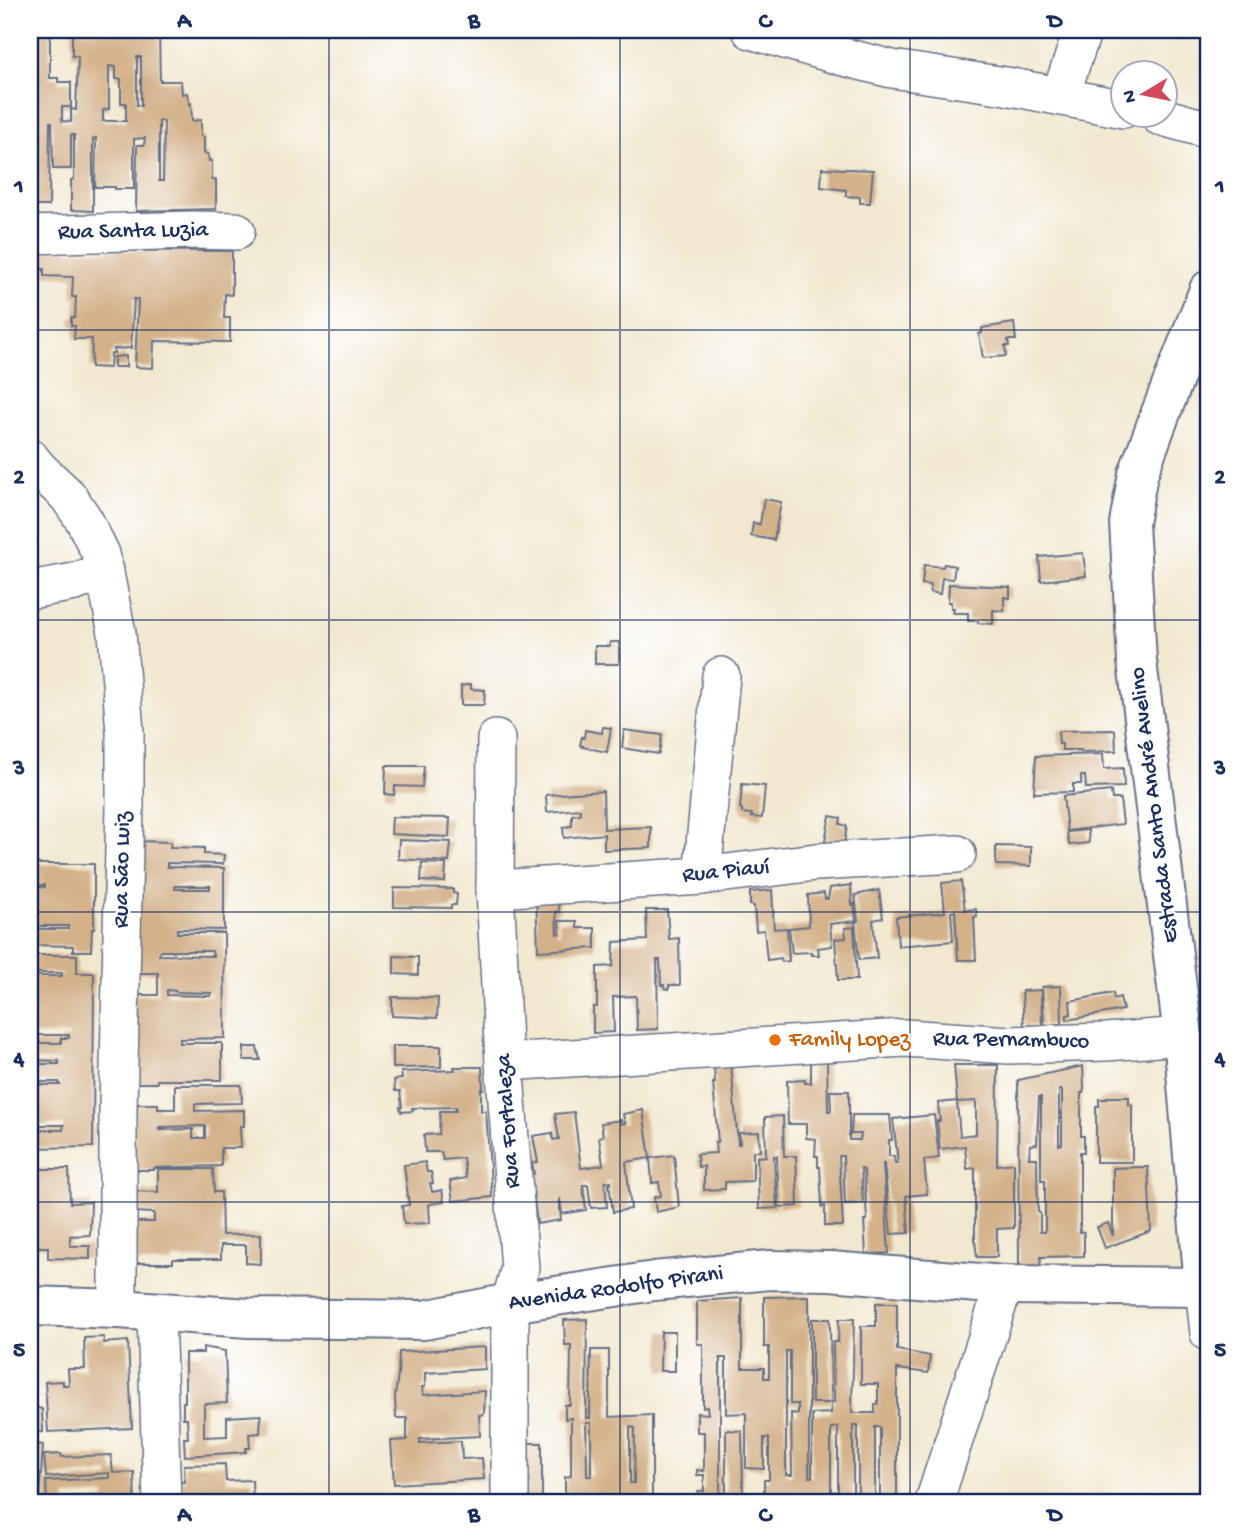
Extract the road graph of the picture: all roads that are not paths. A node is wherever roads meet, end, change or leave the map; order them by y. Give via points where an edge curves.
1 (751, 30) edge
2 (1083, 30) edge
3 (1060, 96) junction
4 (1110, 105) edge
5 (1180, 122) edge
6 (1209, 130) edge
7 (236, 231) dead end
8 (30, 235) edge
9 (1209, 290) edge
10 (30, 457) edge
11 (105, 571) junction
12 (30, 590) edge
13 (721, 676) dead end
14 (496, 739) dead end
15 (957, 854) dead end
16 (702, 876) junction
17 (495, 889) junction
18 (1183, 1036) junction
19 (504, 1062) junction
20 (1004, 1285) junction
21 (1204, 1287) junction
22 (510, 1303) junction
23 (30, 1306) edge
24 (118, 1309) junction
25 (156, 1312) junction
26 (1209, 1333) edge
27 (162, 1502) edge
28 (510, 1502) edge
29 (934, 1502) edge

1 - 3 street via 892,69
2 - 3 street
3 - 4 street
5 - 6 street
7 - 8 street, Rua Santa Luzia
9 - 18 main road, Estrada Santo André Avelino via 1138,474 1129,523 1137,662
10 - 11 street, Rua São Luiz via 84,520
11 - 12 street
11 - 24 street, Rua São Luiz via 117,633 125,732
13 - 16 street
14 - 17 street, Rua Fortaleza
15 - 16 street, Rua Piauí via 816,862
16 - 17 street, Rua Piauí
17 - 19 street, Rua Fortaleza
18 - 19 street, Rua Pernambuco via 1009,1045 905,1038
18 - 21 main road, Estrada Santo André Avelino
19 - 22 street, Rua Fortaleza via 520,1268
20 - 21 main road, Avenida Rodolfo Pirani
20 - 22 main road, Avenida Rodolfo Pirani via 770,1270 654,1281
20 - 29 street
21 - 26 street, Estrada Santo André Avelino
22 - 25 main road, Avenida Rodolfo Pirani via 424,1320
22 - 28 street, Rua Fortaleza
23 - 24 main road, Avenida Rodolfo Pirani
24 - 25 main road, Avenida Rodolfo Pirani
25 - 27 street

